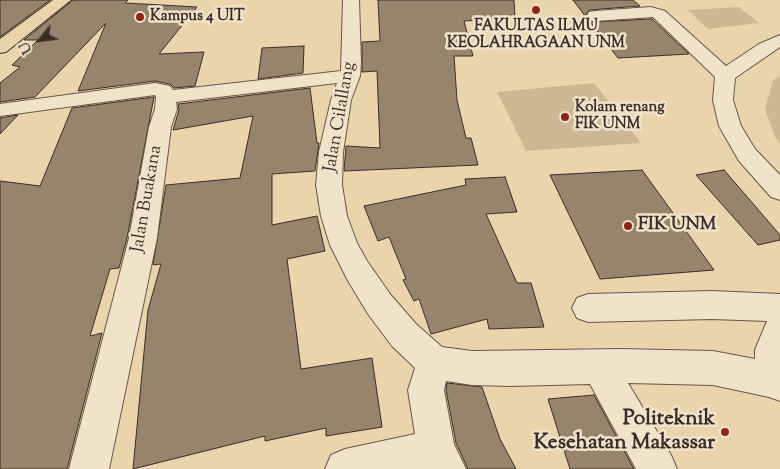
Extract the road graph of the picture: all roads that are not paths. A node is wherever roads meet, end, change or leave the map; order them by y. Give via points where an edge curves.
1 (63, 0) edge
2 (350, 0) edge
3 (595, 16) dead end
4 (780, 40) edge
5 (0, 48) edge
6 (350, 76) junction
7 (724, 76) junction
8 (166, 97) junction
9 (0, 110) edge
10 (780, 190) edge
11 (588, 308) dead end
12 (780, 308) edge
13 (780, 328) edge
14 (434, 363) junction
15 (600, 368) junction
16 (776, 382) edge
17 (441, 459) edge
18 (90, 469) edge
19 (345, 469) edge
20 (657, 469) edge

1 - 5 main road
2 - 6 street, Jalan Cilallang via 353,40
3 - 7 street via 659,14
4 - 7 street
6 - 8 street
6 - 14 street, Jalan Cilallang via 331,152 329,185 334,216 344,245 379,304 404,335
7 - 10 street via 723,100 730,126 748,155
8 - 9 street via 162,90 155,88
8 - 18 street, Jalan Buakana via 143,238
11 - 12 street via 712,305
13 - 16 street via 772,350
14 - 15 street via 472,368
14 - 17 street via 426,390
15 - 16 street via 713,368
15 - 20 street
17 - 19 street

